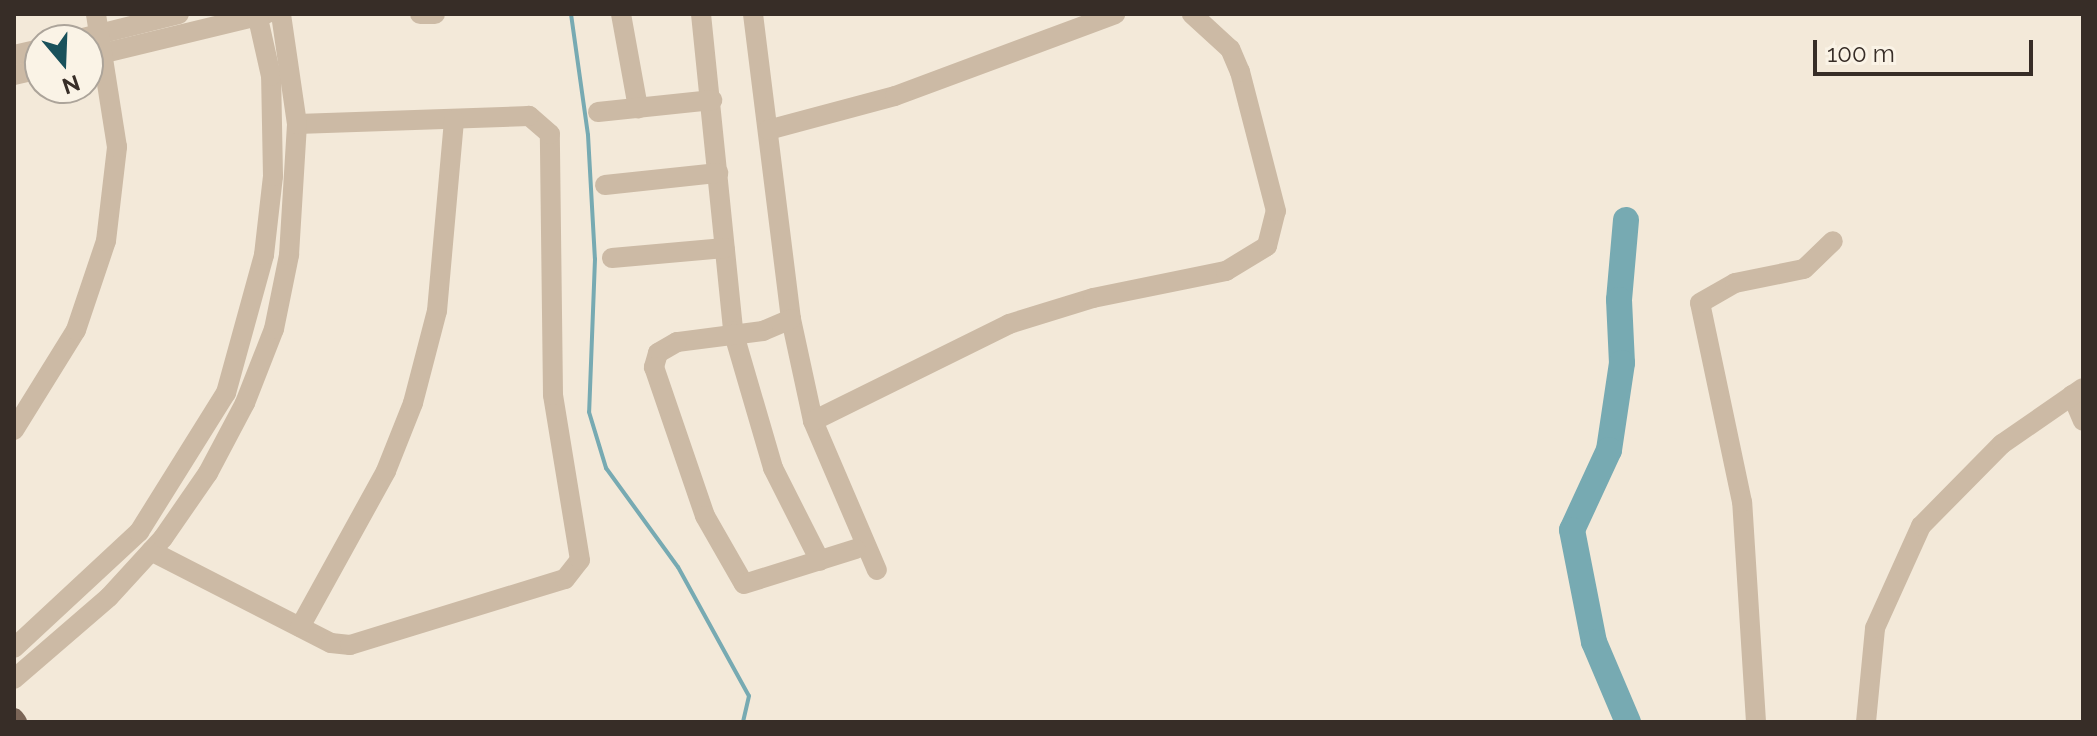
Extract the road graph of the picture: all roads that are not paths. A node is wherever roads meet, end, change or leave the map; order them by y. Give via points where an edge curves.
1 (179, 14) edge
2 (281, 14) edge
3 (420, 14) edge
4 (435, 14) edge
5 (621, 14) edge
6 (701, 14) edge
7 (753, 14) edge
8 (1115, 14) edge
9 (1192, 14) edge
10 (260, 15) edge
11 (104, 37) edge
12 (104, 38) edge
13 (104, 73) edge
14 (712, 100) junction
15 (638, 108) junction
16 (598, 112) dead end
17 (454, 120) junction
18 (297, 124) junction
19 (768, 130) junction
20 (718, 173) junction
21 (605, 185) dead end
22 (1833, 241) dead end
23 (725, 248) junction
24 (612, 258) dead end
25 (791, 319) junction
26 (733, 331) junction
27 (2077, 391) edge
28 (813, 421) junction
29 (2083, 421) edge
30 (14, 430) edge
31 (856, 549) dead end
32 (151, 551) junction
33 (820, 561) junction
34 (877, 570) dead end
35 (300, 627) junction
36 (14, 648) edge
37 (14, 679) edge
38 (1756, 722) edge
39 (1866, 722) edge

1 - 11 street
2 - 18 street
3 - 4 street
5 - 15 street
6 - 14 street
7 - 19 street
8 - 19 street via 895,96
9 - 28 street via 1230,49 1240,72 1276,211 1267,246 1226,271 1093,298 1009,324
10 - 12 street
10 - 36 street via 271,76 273,176 264,255 226,393 139,532
13 - 30 street via 117,147 106,241 76,330
14 - 15 street
14 - 20 street
15 - 16 street
17 - 18 street
17 - 35 street via 437,311 413,403 386,471
17 - 35 street via 529,116 550,134 553,395 580,560 565,579 364,643 331,643
18 - 32 street via 289,255 274,329 245,403 208,473
19 - 25 street
20 - 21 street
20 - 23 street
22 - 38 street via 1804,269 1735,283 1700,303 1742,502
23 - 24 street
23 - 26 street
25 - 26 street via 763,331
25 - 28 street
26 - 33 street via 773,468
26 - 33 street via 677,342 654,359 679,449 705,516 744,584
27 - 29 street
27 - 39 street via 2002,444 1921,526 1875,628
28 - 34 street
31 - 33 street
32 - 35 street
32 - 37 street via 109,597

